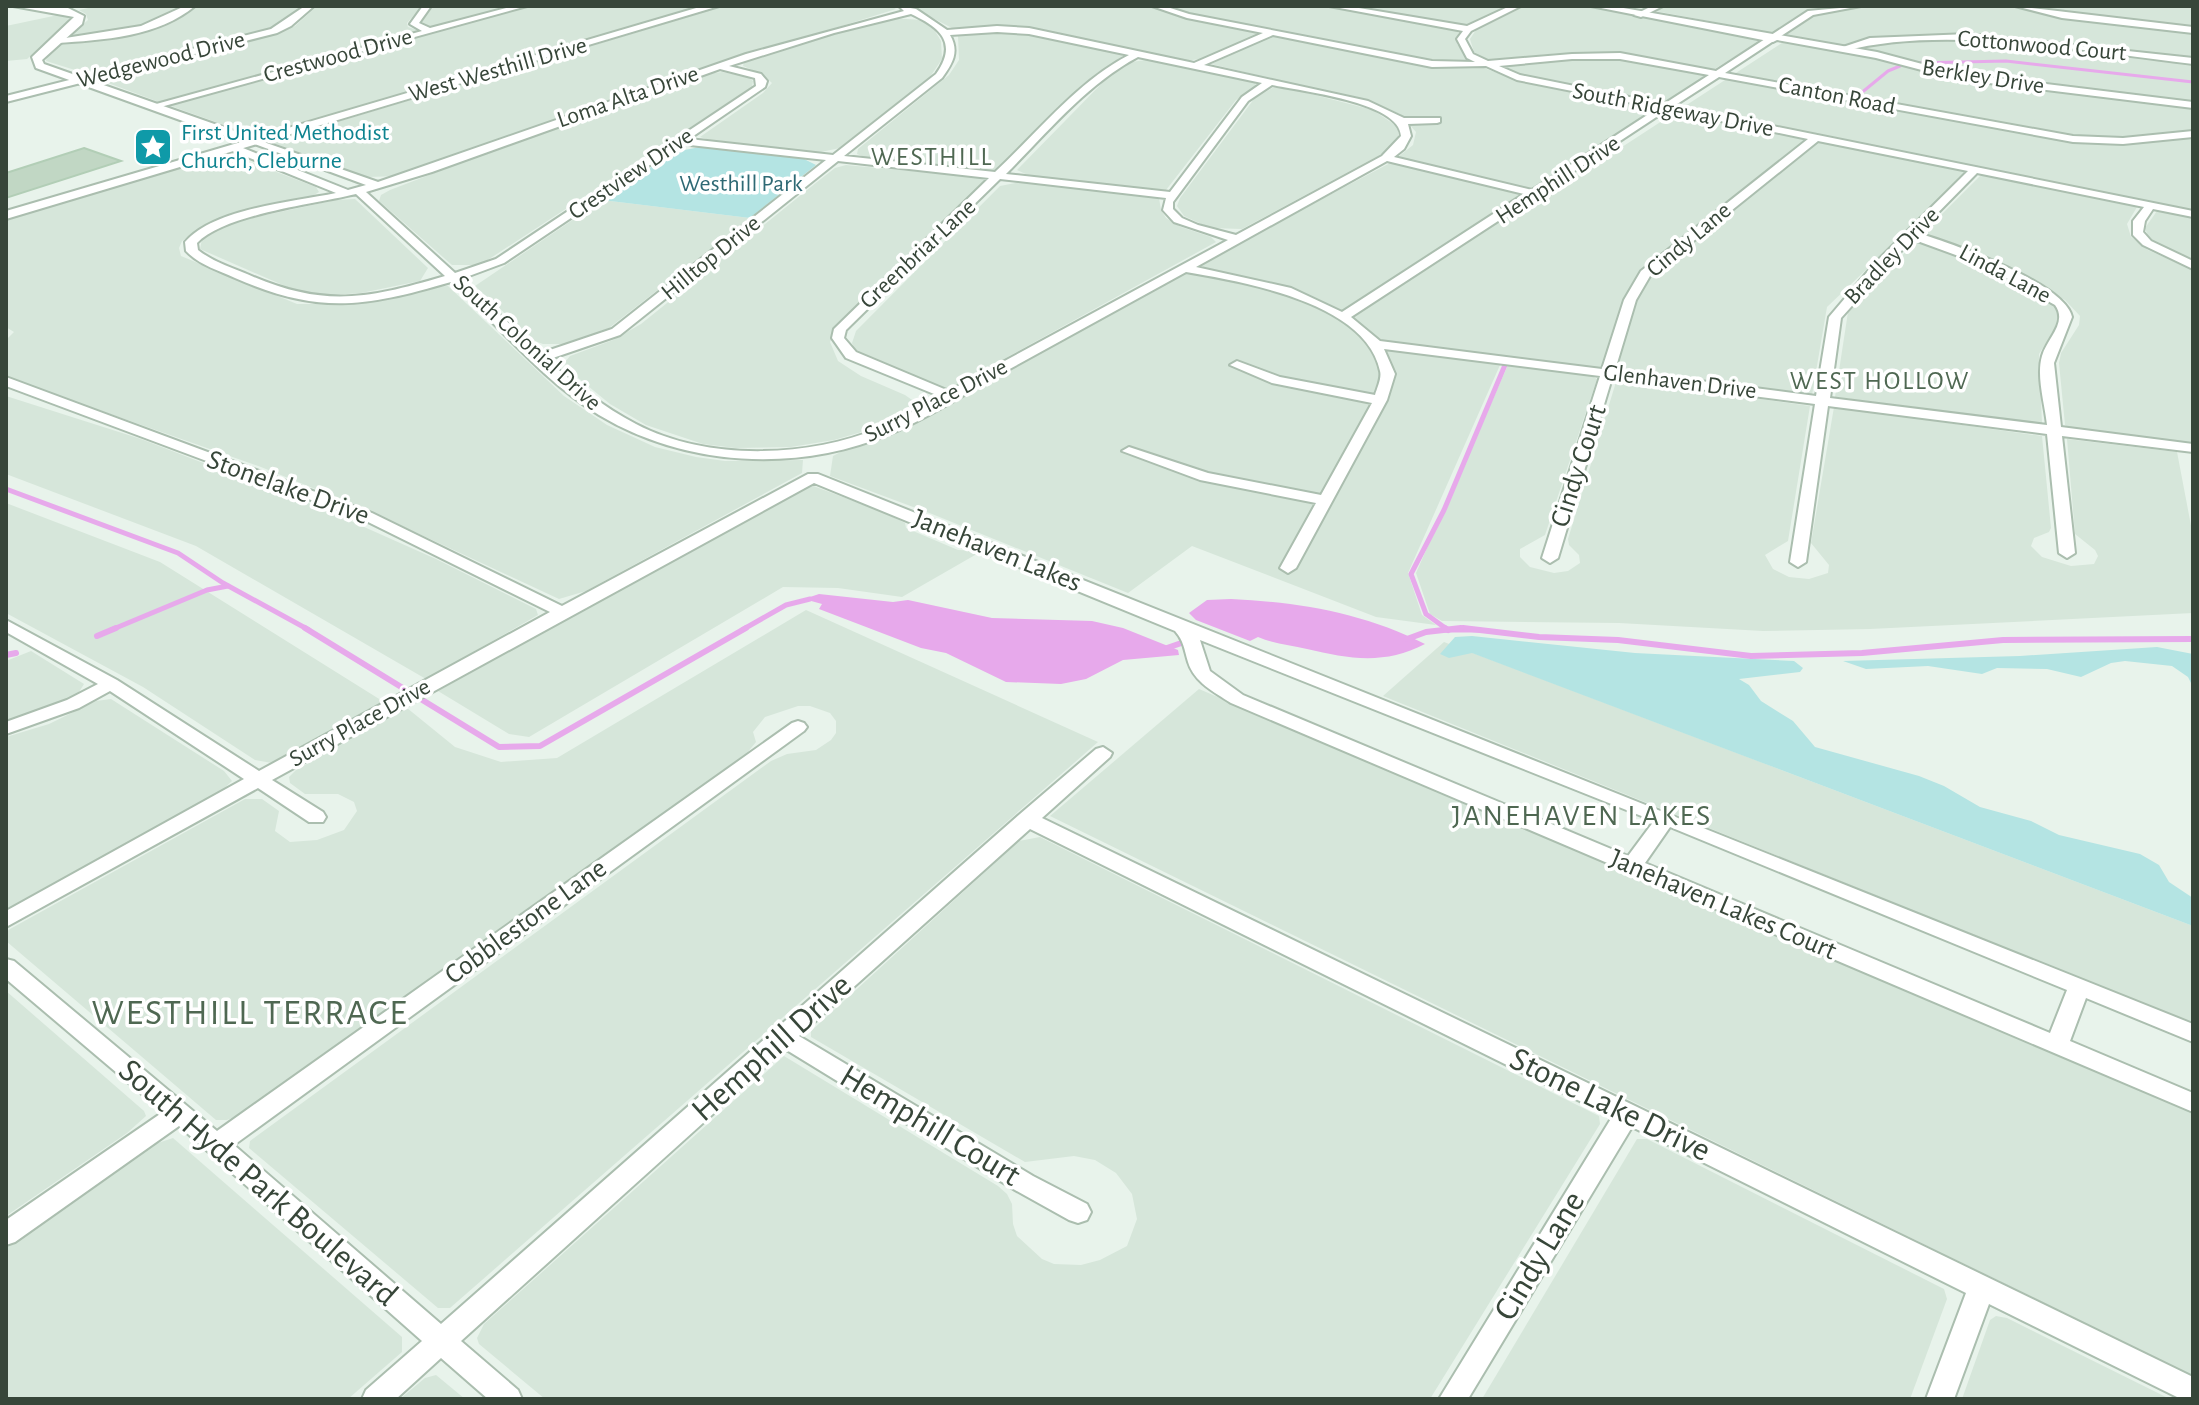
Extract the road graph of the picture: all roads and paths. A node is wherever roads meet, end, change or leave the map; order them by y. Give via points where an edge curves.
1 (18, 6) edge
2 (191, 6) edge
3 (310, 6) edge
4 (427, 6) edge
5 (523, 6) edge
6 (714, 6) edge
7 (899, 6) edge
8 (1156, 6) edge
9 (1333, 6) edge
10 (1517, 6) edge
11 (1596, 6) edge
12 (1621, 6) edge
13 (1659, 6) edge
14 (1857, 6) edge
15 (2019, 6) edge
16 (36, 7) edge
17 (913, 11) junction
18 (1642, 13) junction
19 (1468, 29) junction
20 (2193, 30) edge
21 (429, 31) junction
22 (945, 33) junction
23 (1271, 33) junction
24 (1776, 37) junction
25 (57, 40) junction
26 (1844, 48) junction
27 (1137, 54) junction
28 (2193, 61) edge
29 (1482, 63) junction
30 (720, 66) junction
31 (1195, 66) junction
32 (1721, 74) junction
33 (83, 80) junction
34 (1270, 82) junction
35 (6, 99) edge
36 (2193, 105) edge
37 (154, 106) junction
38 (1667, 108) junction
39 (1437, 120) dead end
40 (1401, 121) junction
41 (2193, 134) edge
42 (1815, 138) junction
43 (680, 141) junction
44 (254, 142) junction
45 (234, 148) junction
46 (1386, 158) junction
47 (835, 159) junction
48 (1975, 170) junction
49 (1001, 176) junction
50 (375, 185) junction
51 (352, 192) junction
52 (1537, 194) junction
53 (1172, 195) junction
54 (2151, 205) junction
55 (2193, 214) edge
56 (6, 215) edge
57 (1911, 235) junction
58 (1237, 239) junction
59 (2193, 265) edge
60 (1184, 268) junction
61 (453, 277) junction
62 (1344, 316) junction
63 (1376, 344) junction
64 (539, 358) junction
65 (1237, 365) dead end
66 (1609, 373) junction
67 (6, 381) edge
68 (952, 397) junction
69 (1380, 400) junction
70 (1821, 400) junction
71 (2055, 431) junction
72 (2193, 448) edge
73 (817, 451) junction
74 (1129, 451) dead end
75 (813, 477) junction
76 (1324, 500) junction
77 (2067, 553) dead end
78 (1550, 558) dead end
79 (1798, 562) dead end
80 (1288, 568) dead end
81 (562, 612) junction
82 (6, 625) edge
83 (1193, 633) junction
84 (111, 684) junction
85 (798, 727) dead end
86 (6, 728) edge
87 (1103, 753) dead end
88 (260, 778) junction
89 (316, 817) dead end
90 (1666, 818) junction
91 (1027, 819) junction
92 (1632, 866) junction
93 (6, 920) edge
94 (6, 967) edge
95 (2079, 987) junction
96 (2193, 1033) edge
97 (784, 1038) junction
98 (2057, 1046) junction
99 (2193, 1103) edge
100 (180, 1113) junction
101 (1627, 1114) junction
102 (216, 1145) junction
103 (1078, 1212) dead end
104 (6, 1234) edge
105 (1982, 1286) junction
106 (440, 1342) junction
107 (2193, 1391) edge
108 (376, 1399) edge
109 (508, 1399) edge
110 (1453, 1399) edge
111 (1940, 1399) edge

1 - 16 street
2 - 25 street via 158,23 106,36
3 - 33 street, Wedgewood Drive via 274,31
4 - 21 street via 414,24
5 - 21 street, Crestwood Drive
6 - 44 street, West Westhill Drive
7 - 17 street
8 - 23 street, South Ridgeway Drive
9 - 19 street
10 - 19 street
11 - 18 street, Berkley Drive
12 - 18 street, Berkley Drive
13 - 18 street
14 - 24 street, Hemphill Drive via 1811,13
15 - 20 street via 2062,16
16 - 25 street via 79,16
17 - 22 street
17 - 30 street, Loma Alta Drive via 856,23
18 - 24 street, Berkley Drive
19 - 29 street via 1462,44
21 - 37 street, Crestwood Drive
22 - 27 street via 1029,31
22 - 47 street, Hilltop Drive via 951,56 939,76
23 - 29 street, South Ridgeway Drive via 1432,64
23 - 31 street
24 - 26 street, Berkley Drive
24 - 32 street, Hemphill Drive
25 - 33 street via 36,63
26 - 28 street, Cottonwood Court via 1870,41 1968,37
26 - 36 street, Berkley Drive via 1956,76
27 - 31 street
27 - 49 street, Greenbriar Lane via 1089,87
29 - 32 street, Canton Road via 1601,55
29 - 38 street, South Ridgeway Drive via 1534,82
30 - 43 street, Crestview Drive via 758,76 760,87
30 - 50 street, Loma Alta Drive
31 - 34 street
32 - 38 street, Hemphill Drive
32 - 41 street, Canton Road via 2057,137 2128,144
33 - 35 street, Wedgewood Drive
33 - 37 street
34 - 40 street via 1367,103
34 - 53 street via 1245,99
37 - 44 street
38 - 42 street, South Ridgeway Drive
38 - 52 street, Hemphill Drive
39 - 40 street
40 - 46 street, Surry Place Drive via 1408,136 1405,145
42 - 48 street, South Ridgeway Drive
42 - 66 street, Cindy Lane via 1645,274 1630,300
43 - 47 street
43 - 61 street, Crestview Drive via 500,261
44 - 45 street, West Westhill Drive
44 - 50 street
45 - 51 street
45 - 56 street, West Westhill Drive
46 - 52 street
46 - 58 street, Surry Place Drive
47 - 49 street
47 - 64 street, Hilltop Drive via 616,332
48 - 54 street, South Ridgeway Drive
48 - 57 street, Bradley Drive
49 - 53 street
49 - 68 street, Greenbriar Lane via 840,329 838,338 851,355
50 - 51 street, Loma Alta Drive
51 - 61 street, South Colonial Drive
51 - 61 street, Crestview Drive via 222,222 201,232 191,242 192,251 312,300 368,298
52 - 62 street, Hemphill Drive
53 - 58 street via 1168,210 1178,220
54 - 55 street, South Ridgeway Drive
54 - 59 street via 2137,233
57 - 70 street, Bradley Drive via 1835,317
57 - 71 street, Linda Lane via 1978,257 2064,307 2067,322 2048,354
58 - 60 street, Surry Place Drive
60 - 62 street via 1278,289
60 - 68 street, Surry Place Drive
61 - 64 street, South Colonial Drive
62 - 63 street
63 - 66 street, Glenhaven Drive
63 - 69 street via 1388,374
64 - 73 street, South Colonial Drive via 600,410 673,445 763,455
65 - 69 street via 1306,387
66 - 70 street, Glenhaven Drive
66 - 78 street, Cindy Court
67 - 81 street, Stonelake Drive via 367,516
68 - 73 street, Surry Place Drive via 886,431
69 - 76 street
70 - 71 street, Glenhaven Drive
70 - 79 street, Bradley Drive
71 - 72 street, Glenhaven Drive
71 - 77 street, Linda Lane
73 - 75 street
74 - 76 street via 1205,477
75 - 81 street, Surry Place Drive
75 - 83 street, Janehaven Lakes
76 - 80 street
81 - 88 street, Surry Place Drive
82 - 84 street
83 - 90 street, Janehaven Lakes Court
83 - 92 street, Janehaven Lakes Court via 1198,669 1237,699
84 - 86 street
84 - 88 street
85 - 102 street, Cobblestone Lane
87 - 91 street, Hemphill Drive
88 - 89 street
88 - 93 street, Surry Place Drive
90 - 92 street
90 - 95 street, Janehaven Lakes Court
91 - 97 street, Hemphill Drive
91 - 101 street, Stone Lake Drive
92 - 98 street, Janehaven Lakes Court
94 - 100 street, South Hyde Park Boulevard
95 - 96 street, Janehaven Lakes Court
95 - 98 street
97 - 103 street, Hemphill Court
97 - 106 street, Hemphill Drive
98 - 99 street, Janehaven Lakes Court
100 - 102 street, South Hyde Park Boulevard
100 - 104 street
101 - 105 street, Stone Lake Drive
101 - 110 street, Cindy Lane
102 - 106 street, South Hyde Park Boulevard
105 - 107 street, Stone Lake Drive
105 - 111 street
106 - 108 street, Hemphill Drive
106 - 109 street, South Hyde Park Boulevard

